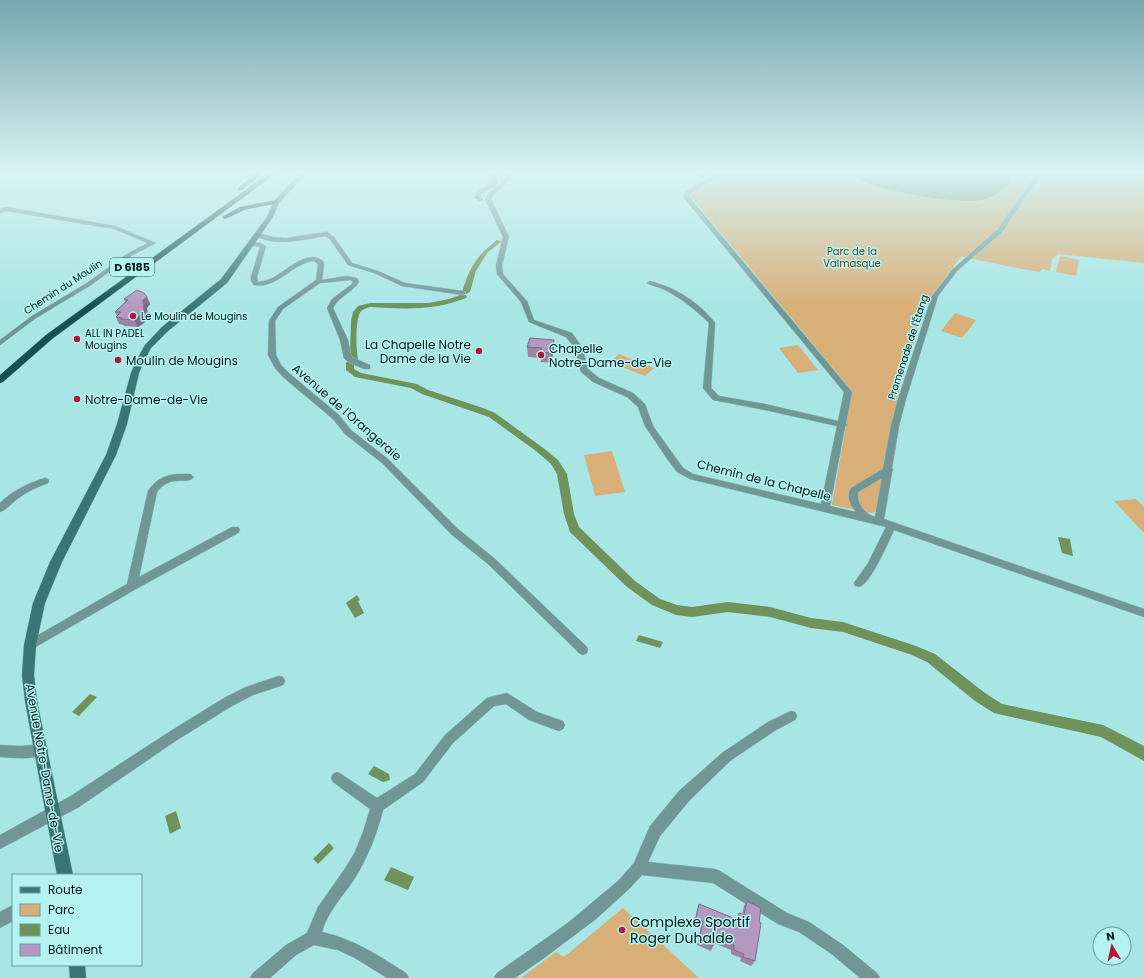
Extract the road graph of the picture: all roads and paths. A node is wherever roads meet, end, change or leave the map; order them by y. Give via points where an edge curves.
1 (44, 217) edge
2 (204, 217) edge
3 (212, 217) edge
4 (225, 217) edge
5 (270, 217) edge
6 (496, 217) edge
7 (704, 217) edge
8 (1010, 217) edge
9 (254, 239) junction
10 (141, 268) junction
11 (319, 281) junction
12 (650, 283) dead end
13 (463, 294) dead end
14 (0, 343) edge
15 (366, 367) dead end
16 (0, 370) edge
17 (0, 380) edge
18 (843, 425) junction
19 (889, 470) junction
20 (190, 477) dead end
21 (45, 482) dead end
22 (824, 508) junction
23 (0, 510) edge
24 (866, 518) junction
25 (879, 521) junction
26 (892, 525) junction
27 (235, 530) dead end
28 (859, 583) dead end
29 (132, 586) junction
30 (1144, 613) edge
31 (30, 645) junction
32 (583, 650) dead end
33 (279, 681) dead end
34 (791, 716) dead end
35 (559, 725) dead end
36 (42, 750) junction
37 (0, 751) edge
38 (337, 778) dead end
39 (377, 806) junction
40 (53, 813) junction
41 (0, 842) edge
42 (639, 868) junction
43 (65, 874) edge
44 (12, 913) edge
45 (0, 921) edge
46 (313, 938) junction
47 (77, 966) edge
48 (78, 978) edge
49 (258, 978) edge
50 (401, 978) edge
51 (502, 978) edge
52 (872, 978) edge

1 - 14 street, Chemin du Moulin via 114,228 153,243 128,256 89,284 34,317
2 - 16 highway, D 6185 via 91,297
3 - 10 highway, D 6185
4 - 10 highway
5 - 9 main road, Avenue Notre-Dame-de-Vie
6 - 22 street, Chemin de la Chapelle via 506,237 499,265 500,274 524,301 531,321 569,335 578,347 584,370 596,380 630,395 642,406 649,426 680,470 690,476
7 - 18 street via 846,388 849,394
8 - 19 street, Promenade de l'Étang via 996,234 956,267 935,296 902,399 895,426
9 - 11 street via 262,244 263,248 254,277 256,284 273,280 308,259 320,261
9 - 13 street via 286,240 327,234 350,264 404,285
9 - 31 main road, Avenue Notre-Dame-de-Vie via 224,281 165,329 148,347 140,361 111,455 47,580
10 - 17 highway, D 6185 via 49,337
11 - 15 street via 333,282 353,278 356,282 334,300 330,308 344,340 347,356
11 - 32 street, Avenue de l'Orangeraie via 280,308 272,321 272,355 278,366 336,417 348,432 386,461 455,532 491,561
12 - 18 street via 676,294 712,323 707,388 716,398
18 - 22 street
19 - 24 street via 854,490 852,494
19 - 25 street, Promenade de l'Étang
20 - 29 street via 172,477 159,481 153,491
21 - 23 street via 11,497
22 - 24 street, Chemin de la Chapelle
24 - 25 street, Chemin de la Chapelle
25 - 26 street, Chemin de la Chapelle
26 - 28 street via 872,565
26 - 30 street, Chemin de la Chapelle
27 - 29 street
29 - 31 street
31 - 36 main road, Avenue Notre-Dame-de-Vie via 28,675 31,702
33 - 40 street via 250,691 215,709 74,802
34 - 42 street via 726,758 684,796 655,831
35 - 39 street via 533,716 507,698 491,702 449,739 419,778
36 - 37 street
36 - 40 main road, Avenue Notre-Dame-de-Vie
38 - 39 street
39 - 46 street via 364,848 315,926
40 - 41 street
40 - 43 main road, Avenue Notre-Dame-de-Vie
42 - 51 street via 589,918
42 - 52 street via 715,876 783,919 804,927
44 - 45 street
46 - 49 street via 291,950
46 - 50 street via 339,943
47 - 48 main road

